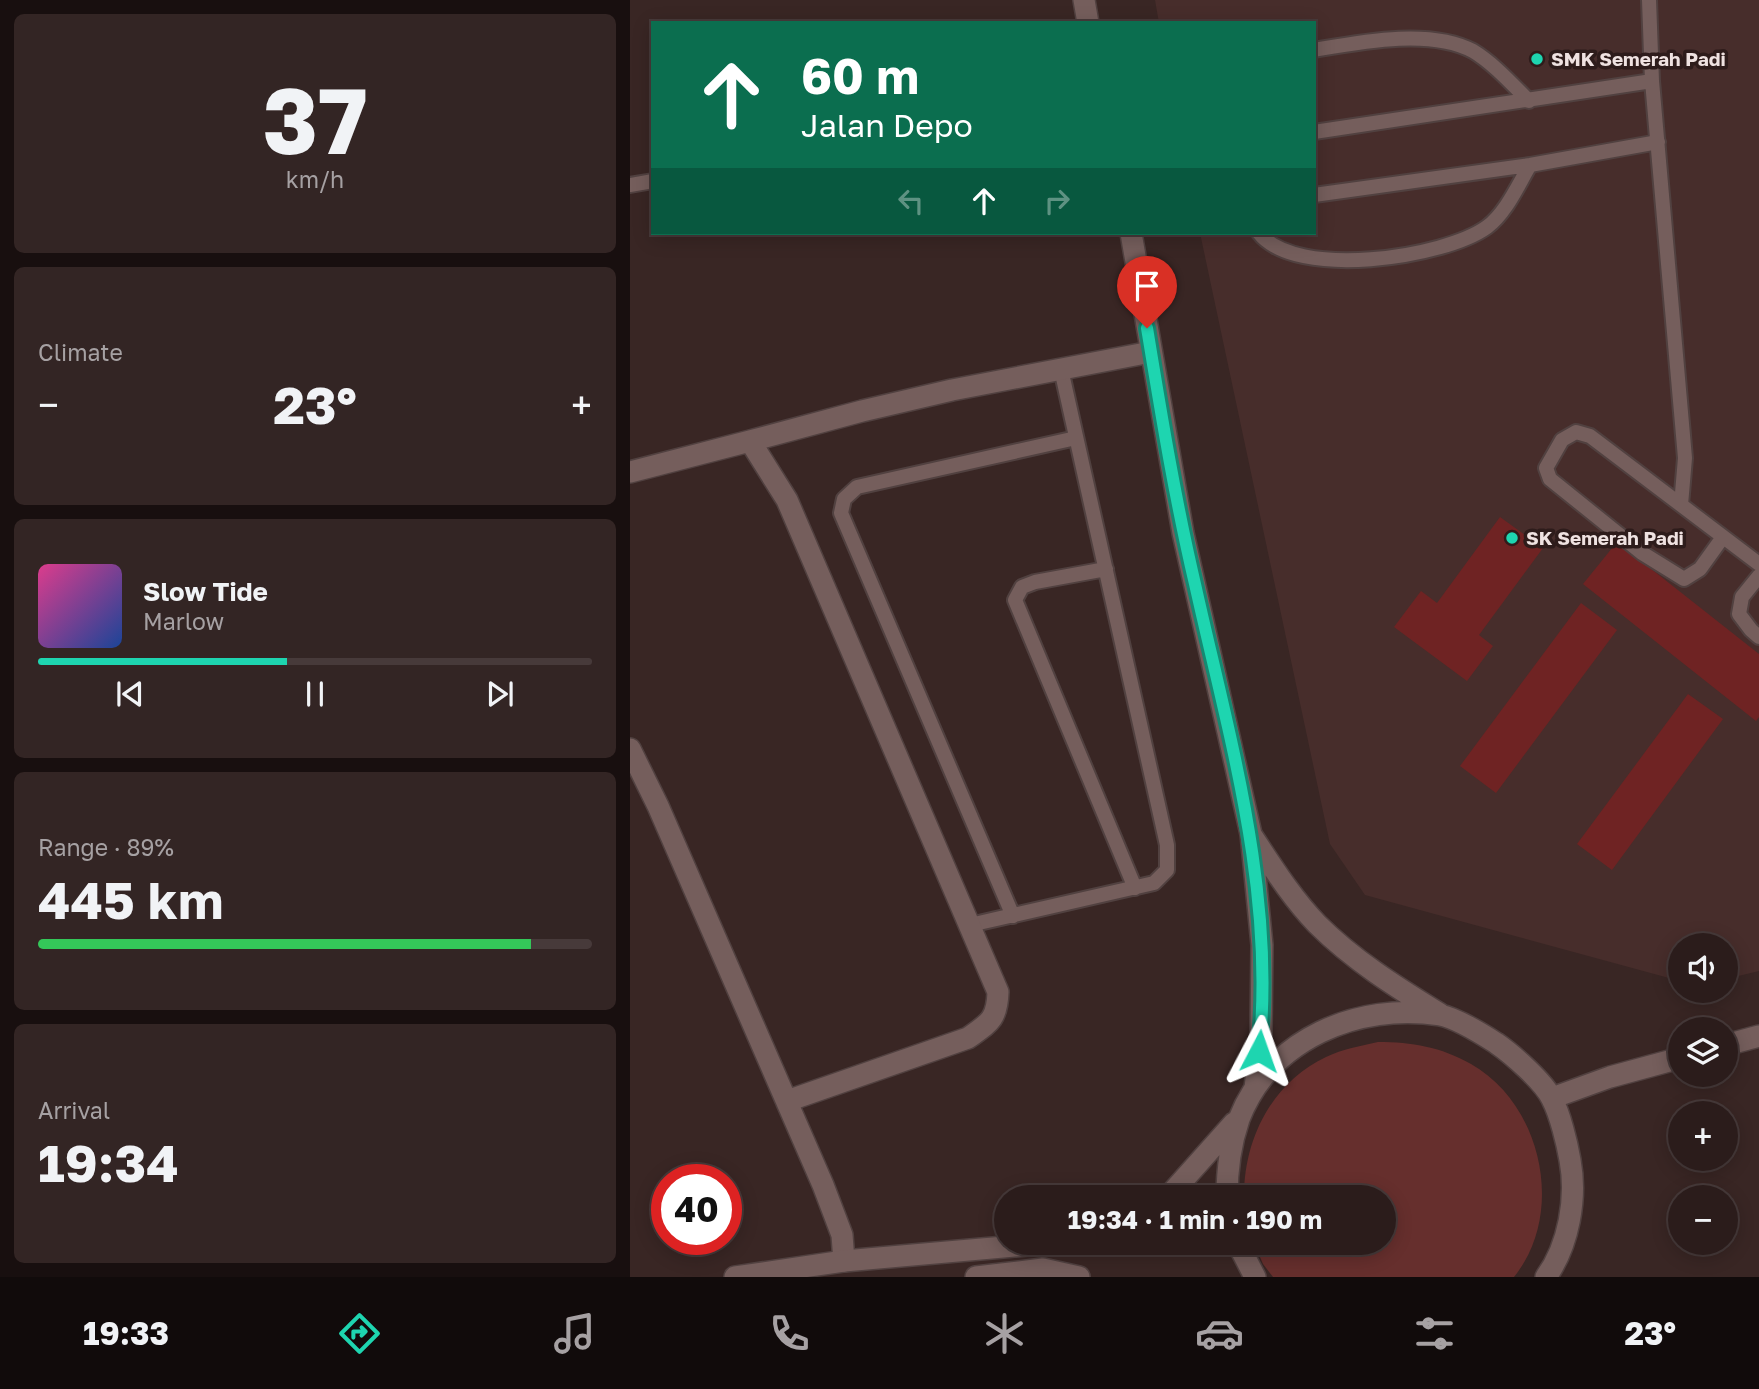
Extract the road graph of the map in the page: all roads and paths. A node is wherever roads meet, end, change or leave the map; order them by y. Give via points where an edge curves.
1 (1084, 0) edge
2 (1649, 0) edge
3 (1088, 21) edge
4 (1316, 50) edge
5 (1652, 81) junction
6 (1529, 101) junction
7 (1316, 132) edge
8 (1658, 142) junction
9 (1530, 165) junction
10 (651, 181) edge
11 (630, 185) edge
12 (1316, 195) edge
13 (1130, 235) edge
14 (1261, 235) edge
15 (1151, 352) junction
16 (1061, 369) junction
17 (1076, 438) junction
18 (750, 441) junction
19 (630, 472) edge
20 (1681, 505) junction
21 (1723, 537) junction
22 (1759, 564) edge
23 (1105, 569) junction
24 (1759, 576) edge
25 (1759, 637) edge
26 (630, 749) edge
27 (1251, 834) junction
28 (1135, 888) junction
29 (1013, 916) junction
30 (970, 925) junction
31 (1442, 1015) junction
32 (1759, 1035) edge
33 (1738, 1041) edge
34 (1668, 1061) edge
35 (1255, 1088) junction
36 (1552, 1098) junction
37 (787, 1101) junction
38 (1240, 1116) junction
39 (1179, 1185) edge
40 (1228, 1185) edge
41 (994, 1248) edge
42 (1561, 1249) junction
43 (1244, 1255) edge
44 (844, 1261) junction
45 (735, 1277) edge
46 (976, 1277) edge
47 (1079, 1277) edge
48 (1255, 1277) edge
49 (1546, 1277) edge
50 (1555, 1277) edge

1 - 3 street
2 - 5 lane
4 - 6 lane via 1363,41 1455,43 1475,52
5 - 6 lane
5 - 8 lane
6 - 7 lane
8 - 9 lane
8 - 20 lane via 1685,458
9 - 12 lane
9 - 14 lane via 1488,226 1452,245 1412,254 1329,261 1294,255
10 - 11 lane
13 - 15 street
15 - 16 street
15 - 27 street via 1183,533
16 - 17 lane
16 - 18 street via 874,408
17 - 23 lane
17 - 29 lane via 857,487 844,499 841,513
18 - 19 street
18 - 30 street via 787,500
20 - 21 lane
20 - 21 lane via 1590,436 1576,432 1562,440 1546,468 1550,480 1642,553 1684,579 1700,569
21 - 22 lane
23 - 28 lane via 1167,845 1167,870 1154,883
23 - 28 lane via 1035,582 1022,587 1015,600
24 - 25 lane via 1742,597 1739,614
26 - 37 street
27 - 31 street via 1317,924 1392,985
27 - 35 street via 1262,945
28 - 29 lane
29 - 30 lane
30 - 37 street via 998,992 998,1009 990,1023 968,1038
31 - 35 street via 1385,1013 1339,1023 1289,1052
31 - 36 street via 1507,1051
32 - 33 street
34 - 36 street
35 - 38 street
36 - 42 street via 1572,1171 1572,1200
37 - 44 street via 842,1235
38 - 39 street
38 - 40 street via 1229,1157
41 - 44 street
42 - 49 street
42 - 50 street
43 - 48 street
44 - 45 street
46 - 47 street via 1043,1269

